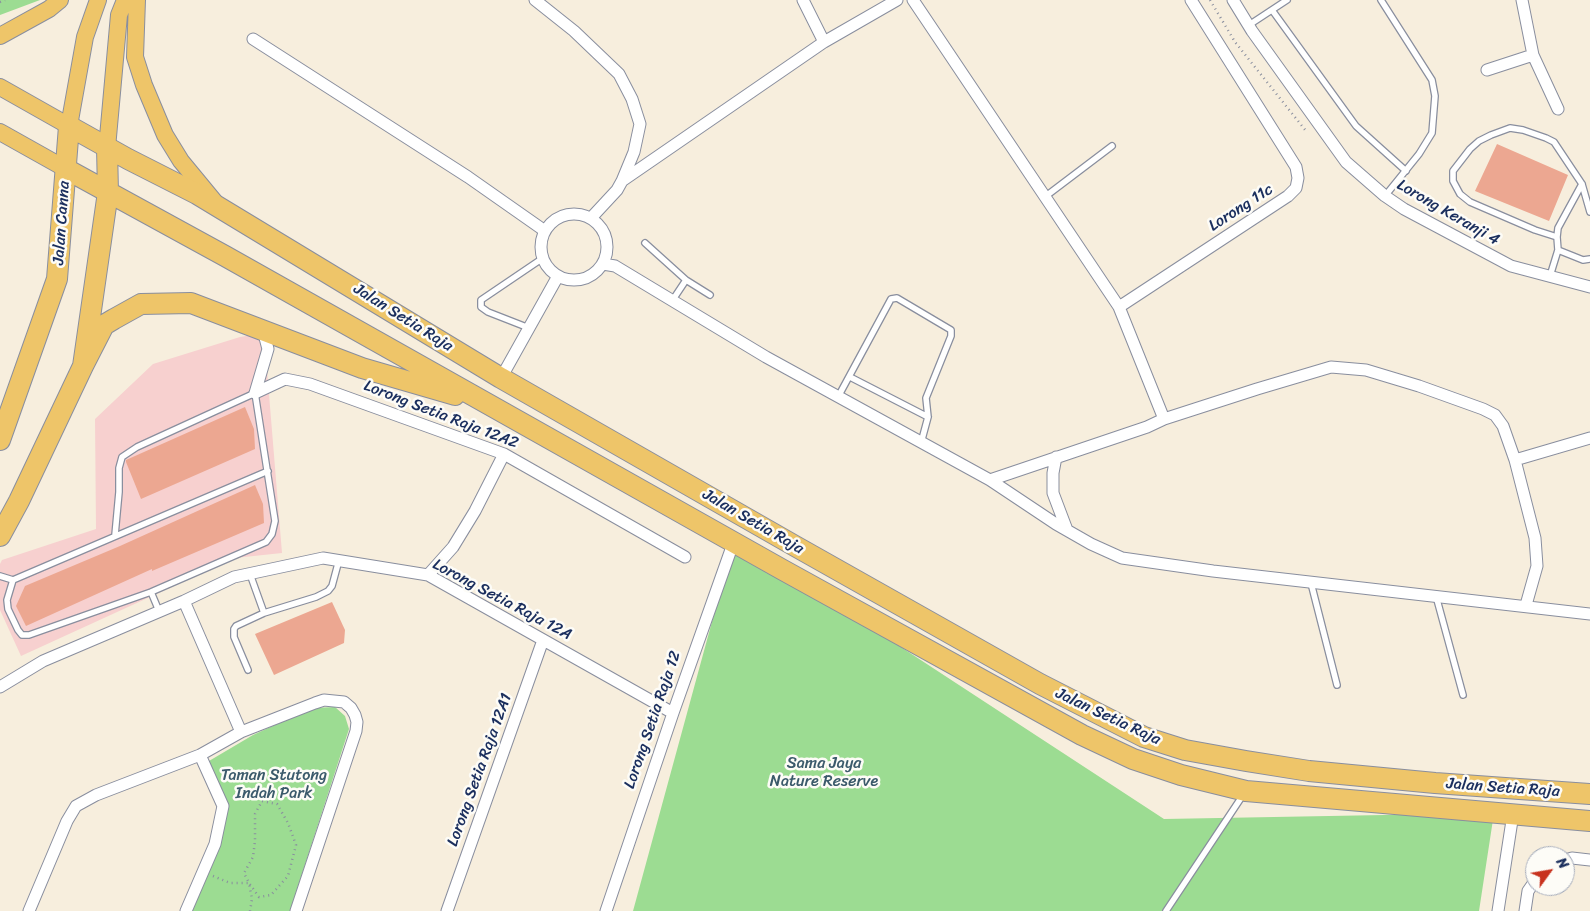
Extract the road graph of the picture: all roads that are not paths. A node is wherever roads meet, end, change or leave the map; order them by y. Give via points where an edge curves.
1 (60, 0) edge
2 (98, 0) edge
3 (125, 0) edge
4 (137, 0) edge
5 (535, 0) edge
6 (803, 0) edge
7 (896, 0) edge
8 (913, 0) edge
9 (1191, 0) edge
10 (1233, 0) edge
11 (1286, 0) edge
12 (1380, 0) edge
13 (1522, 0) edge
14 (1272, 10) junction
15 (1249, 25) junction
16 (0, 36) edge
17 (253, 39) dead end
18 (824, 42) junction
19 (1533, 55) junction
20 (1487, 70) dead end
21 (0, 87) edge
22 (1558, 109) dead end
23 (69, 126) junction
24 (0, 132) edge
25 (1112, 146) dead end
26 (107, 148) junction
27 (66, 169) junction
28 (1406, 171) junction
29 (622, 181) junction
30 (1582, 184) junction
31 (108, 192) junction
32 (1046, 196) junction
33 (1385, 196) junction
34 (219, 207) junction
35 (1590, 212) edge
36 (591, 218) junction
37 (545, 231) junction
38 (1557, 237) junction
39 (645, 243) dead end
40 (1558, 250) junction
41 (543, 258) junction
42 (1590, 258) edge
43 (603, 264) junction
44 (558, 276) junction
45 (1550, 276) junction
46 (686, 280) junction
47 (1590, 287) edge
48 (710, 295) dead end
49 (672, 301) junction
50 (1119, 307) junction
51 (529, 328) junction
52 (263, 330) junction
53 (83, 366) junction
54 (850, 377) junction
55 (501, 378) junction
56 (255, 393) junction
57 (838, 397) junction
58 (488, 404) junction
59 (928, 417) junction
60 (1164, 419) junction
61 (1590, 438) edge
62 (0, 440) edge
63 (921, 443) junction
64 (504, 454) junction
65 (1056, 457) junction
66 (1515, 460) junction
67 (268, 471) junction
68 (990, 480) junction
69 (1067, 530) junction
70 (115, 535) junction
71 (0, 536) edge
72 (734, 541) junction
73 (685, 557) dead end
74 (339, 560) junction
75 (250, 574) junction
76 (428, 575) junction
77 (0, 576) edge
78 (13, 580) junction
79 (1310, 582) junction
80 (151, 592) junction
81 (1436, 595) junction
82 (184, 602) junction
83 (1526, 605) junction
84 (159, 611) junction
85 (264, 613) junction
86 (1590, 614) edge
87 (543, 640) junction
88 (248, 670) dead end
89 (2, 682) edge
90 (1337, 685) dead end
91 (1463, 695) dead end
92 (672, 712) junction
93 (241, 732) junction
94 (1185, 750) junction
95 (200, 756) junction
96 (1435, 783) junction
97 (1246, 791) junction
98 (1590, 794) edge
99 (1513, 814) junction
100 (1590, 821) edge
101 (1575, 858) edge
102 (1590, 860) edge
103 (1527, 896) edge
104 (29, 911) edge
105 (186, 911) edge
106 (296, 911) edge
107 (447, 911) edge
108 (606, 911) edge
109 (1166, 911) edge
110 (1498, 911) edge
111 (1525, 911) edge

1 - 16 main road
2 - 23 main road, Jalan Canna via 85,37
3 - 26 main road via 119,15
4 - 34 main road via 135,57 144,85 177,155
5 - 29 street via 574,31 619,74 632,98 640,124 634,152
6 - 18 street
7 - 18 street
8 - 32 street
9 - 50 street, Lorong 11c via 1296,167 1296,188
10 - 15 street, Lorong Keranji 4
11 - 14 lane
12 - 28 lane via 1432,80 1435,96 1432,133
13 - 19 street
14 - 15 lane
14 - 28 lane via 1356,126
15 - 33 street, Lorong Keranji 4 via 1346,162
17 - 37 street via 468,177
18 - 29 street
19 - 20 street
19 - 22 street
21 - 23 main road
23 - 26 highway, Jalan Setia Raja
23 - 27 highway, Jalan Canna
24 - 27 main road
25 - 32 lane
26 - 31 highway
26 - 34 highway, Jalan Setia Raja
27 - 31 highway, Jalan Setia Raja
27 - 62 highway, Jalan Canna via 58,279
28 - 33 lane
29 - 36 street
30 - 35 lane
30 - 38 lane via 1558,228
30 - 38 lane via 1554,142 1510,128 1479,141 1453,171 1453,181 1460,194 1470,202
31 - 53 highway
31 - 58 highway, Jalan Setia Raja
32 - 50 street
33 - 45 street, Lorong Keranji 4 via 1511,266
34 - 55 highway, Jalan Setia Raja
36 - 37 street via 574,213 557,218
36 - 43 street via 603,230 607,247
37 - 41 street via 541,249
38 - 40 lane
39 - 46 lane
40 - 42 lane via 1583,260
40 - 45 lane
41 - 44 street
41 - 51 lane via 481,300 481,308
43 - 44 street via 591,276 575,280
43 - 49 street via 616,266
44 - 51 street
45 - 47 street, Lorong Keranji 4
46 - 48 lane
46 - 49 lane
49 - 57 street
50 - 60 street
51 - 55 street
52 - 53 highway via 191,303 141,304 104,325
52 - 56 street via 268,349
52 - 58 highway via 362,368
53 - 71 highway
54 - 57 lane
54 - 59 lane
54 - 59 lane via 891,299 897,298 951,330 952,336 926,398
55 - 94 highway, Jalan Setia Raja via 1040,684 1144,737
56 - 64 street, Lorong Setia Raja 12A2 via 285,379 310,384
56 - 67 lane
56 - 70 lane via 137,446 122,457
57 - 63 street
58 - 72 highway, Jalan Setia Raja
59 - 63 lane
60 - 65 street
60 - 66 street via 1331,367 1366,370 1496,415
61 - 66 street
63 - 68 street
64 - 73 street, Lorong Setia Raja 12A2
64 - 76 street via 453,547
65 - 68 street
65 - 69 street via 1053,493
66 - 83 street via 1535,538 1538,566
67 - 70 lane
67 - 80 lane via 275,521 266,542
68 - 69 street
69 - 79 street via 1122,558
70 - 78 lane
72 - 92 street, Lorong Setia Raja 12
72 - 97 highway, Jalan Setia Raja via 1082,735 1133,759
74 - 75 street, Lorong Setia Raja 12A via 323,558
74 - 76 street, Lorong Setia Raja 12A
74 - 85 lane via 328,591
75 - 82 street, Lorong Setia Raja 12A via 234,577
75 - 85 lane
76 - 87 street, Lorong Setia Raja 12A
77 - 78 lane
78 - 80 lane via 7,600 8,609 22,635
79 - 81 street
79 - 90 lane
80 - 84 lane
81 - 83 street
81 - 91 lane
82 - 84 street, Lorong Setia Raja 12A
82 - 93 street
83 - 86 street
84 - 89 street, Lorong Setia Raja 12A
85 - 88 lane via 234,629 234,637
87 - 92 street, Lorong Setia Raja 12A
87 - 107 street, Lorong Setia Raja 12A1
92 - 108 street, Lorong Setia Raja 12
93 - 95 street
93 - 106 street via 324,700 344,702 355,715 356,731
94 - 96 highway, Jalan Setia Raja via 1309,771
94 - 97 highway via 1197,762 1236,774
95 - 104 street via 76,806
95 - 105 street via 223,806 215,844
96 - 98 highway, Jalan Setia Raja
96 - 99 highway via 1450,795 1506,802
97 - 99 highway, Jalan Setia Raja
97 - 109 lane
99 - 100 highway, Jalan Setia Raja
99 - 110 street
101 - 102 street
103 - 111 street

